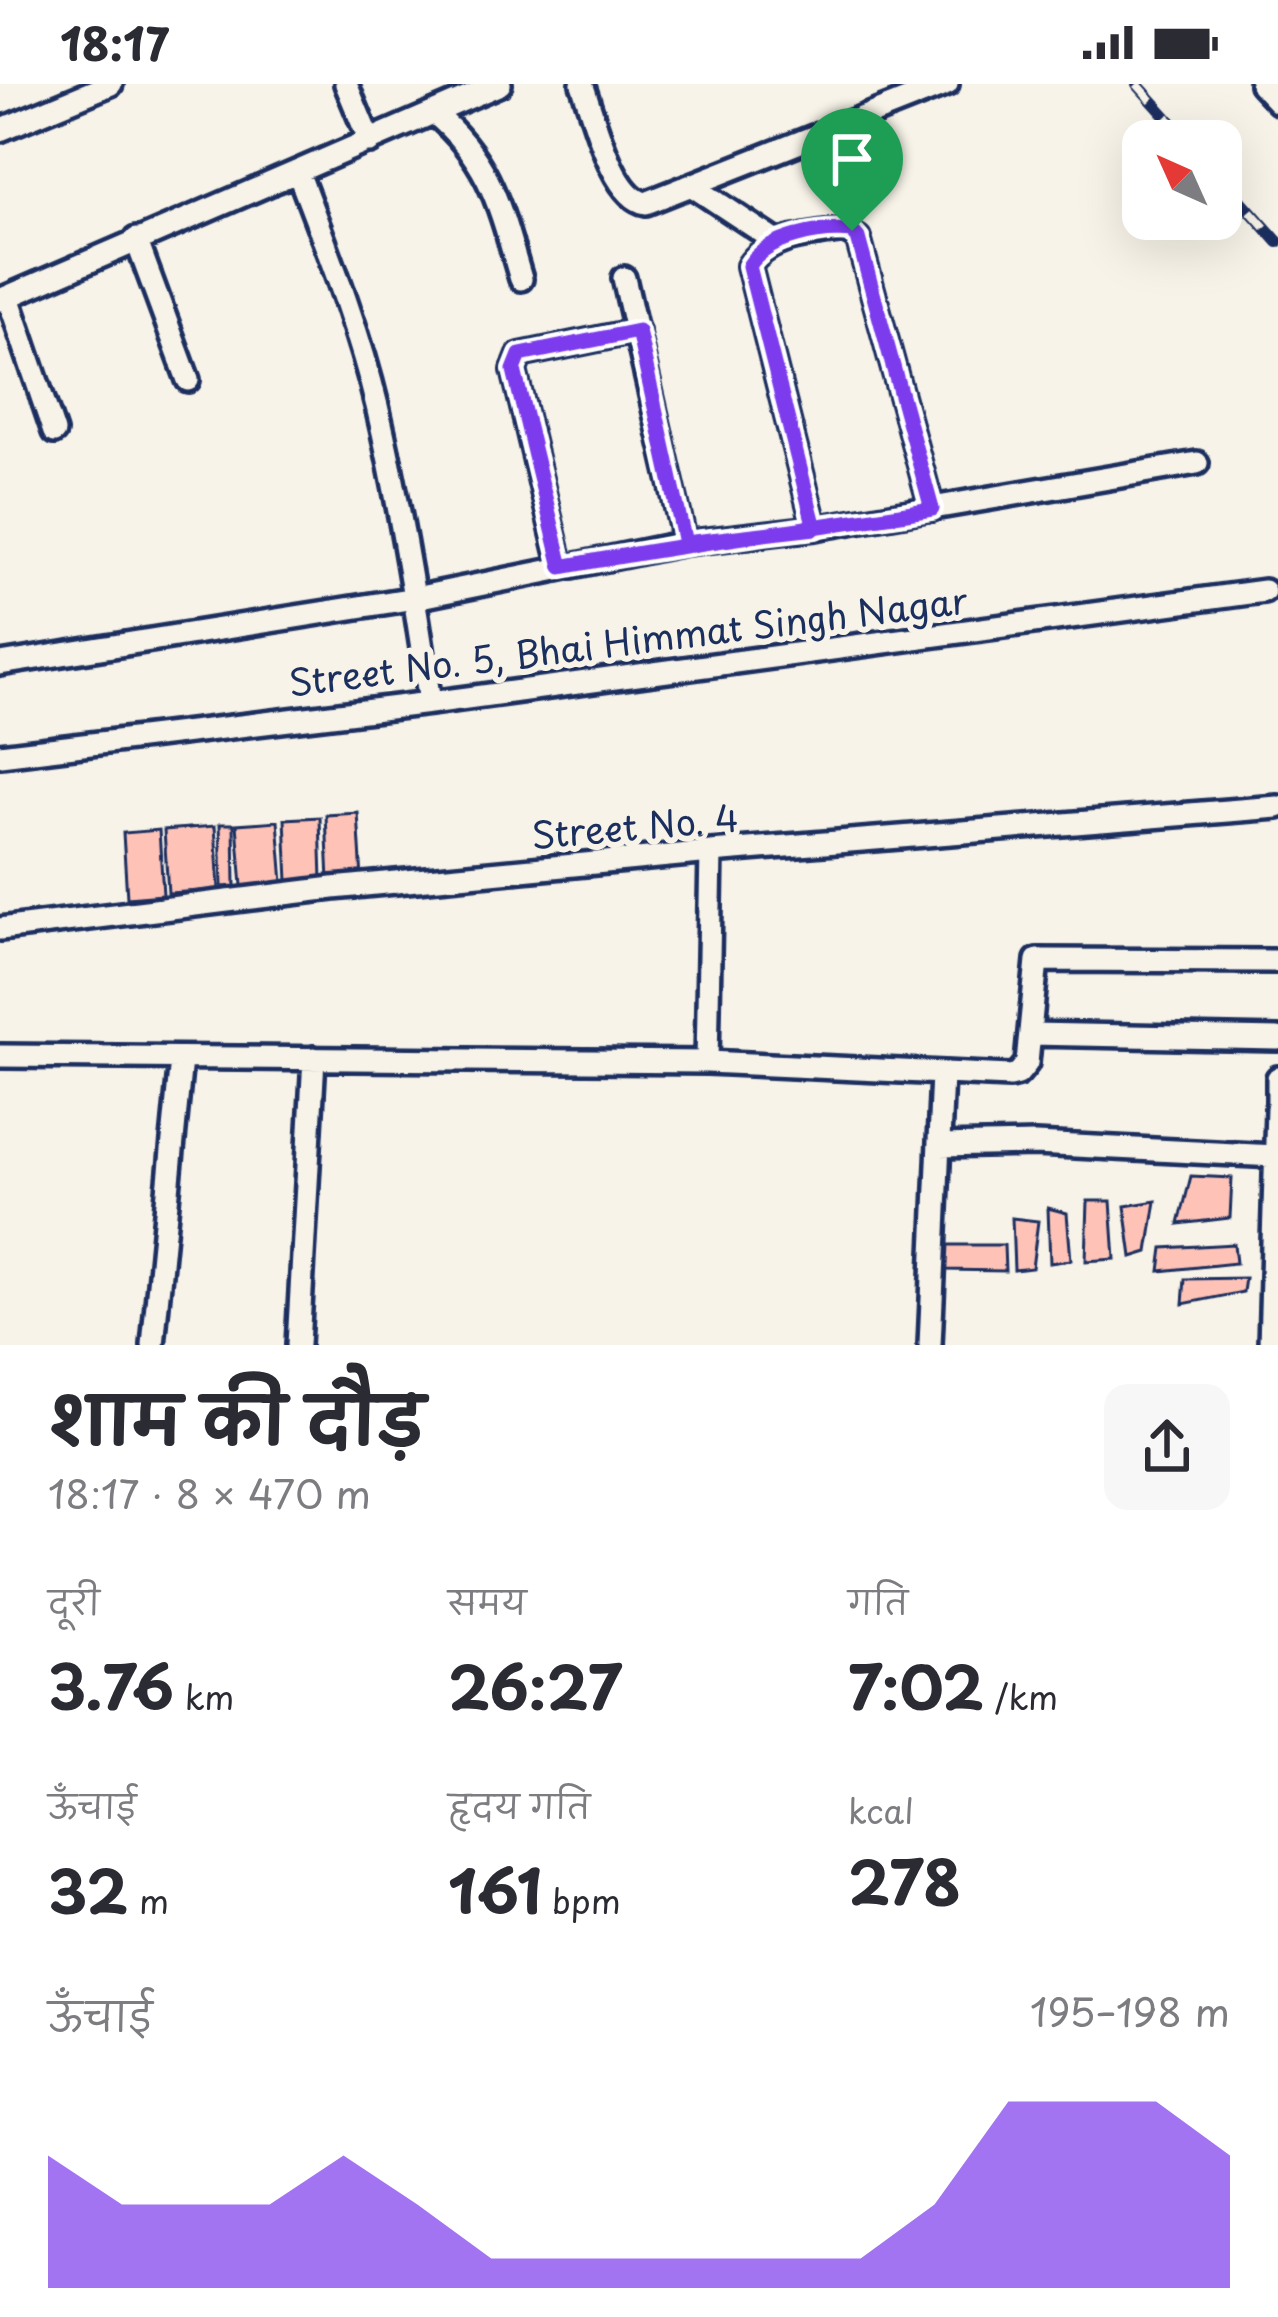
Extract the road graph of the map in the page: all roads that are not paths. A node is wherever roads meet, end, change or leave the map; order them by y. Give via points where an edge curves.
1 (111, 84) edge
2 (346, 84) edge
3 (500, 84) edge
4 (582, 84) edge
5 (947, 84) edge
6 (1261, 84) edge
7 (1278, 102) edge
8 (434, 113) junction
9 (0, 130) edge
10 (370, 142) junction
11 (298, 172) junction
12 (694, 187) junction
13 (136, 239) junction
14 (777, 242) junction
15 (624, 278) dead end
16 (521, 279) dead end
17 (4, 298) edge
18 (638, 331) junction
19 (188, 380) dead end
20 (54, 432) dead end
21 (1197, 463) dead end
22 (932, 509) junction
23 (815, 528) junction
24 (685, 543) junction
25 (562, 567) junction
26 (1264, 591) dead end
27 (415, 598) junction
28 (0, 664) edge
29 (430, 703) junction
30 (0, 754) edge
31 (1278, 807) edge
32 (711, 852) junction
33 (0, 929) edge
34 (1278, 961) edge
35 (1031, 1034) junction
36 (1278, 1039) edge
37 (0, 1056) edge
38 (314, 1058) junction
39 (181, 1059) junction
40 (707, 1062) junction
41 (942, 1074) junction
42 (1278, 1078) edge
43 (1278, 1108) edge
44 (940, 1146) junction
45 (1275, 1156) junction
46 (1275, 1262) edge
47 (152, 1345) edge
48 (298, 1345) edge
49 (930, 1345) edge
50 (1270, 1345) edge

1 - 9 street
2 - 10 street
3 - 8 street
4 - 12 street via 620,186 633,200
5 - 12 street
6 - 7 street
8 - 10 street
8 - 16 street via 477,156
10 - 11 street
11 - 13 street
11 - 27 street via 377,405
12 - 14 street
13 - 17 street
13 - 19 street
14 - 22 street via 844,230 858,238
14 - 23 street via 755,256 749,273
15 - 18 street
17 - 20 street
18 - 24 street
18 - 25 street via 515,362
21 - 22 street
22 - 23 street
23 - 24 street
24 - 25 street
25 - 27 street
26 - 29 street, Street No. 5, Bhai Himmat Singh Nagar
27 - 28 street
27 - 29 street
29 - 30 street, Street No. 5, Bhai Himmat Singh Nagar
31 - 32 street, Street No. 4
32 - 33 street, Street No. 4
32 - 40 street
34 - 35 street via 1043,958 1035,963
35 - 36 street
35 - 41 street via 1018,1074
37 - 39 street
38 - 39 street
38 - 40 street
38 - 48 street
39 - 47 street
40 - 41 street
41 - 44 street
42 - 43 street
43 - 45 street
44 - 45 street
44 - 49 street
45 - 46 street
46 - 50 street

